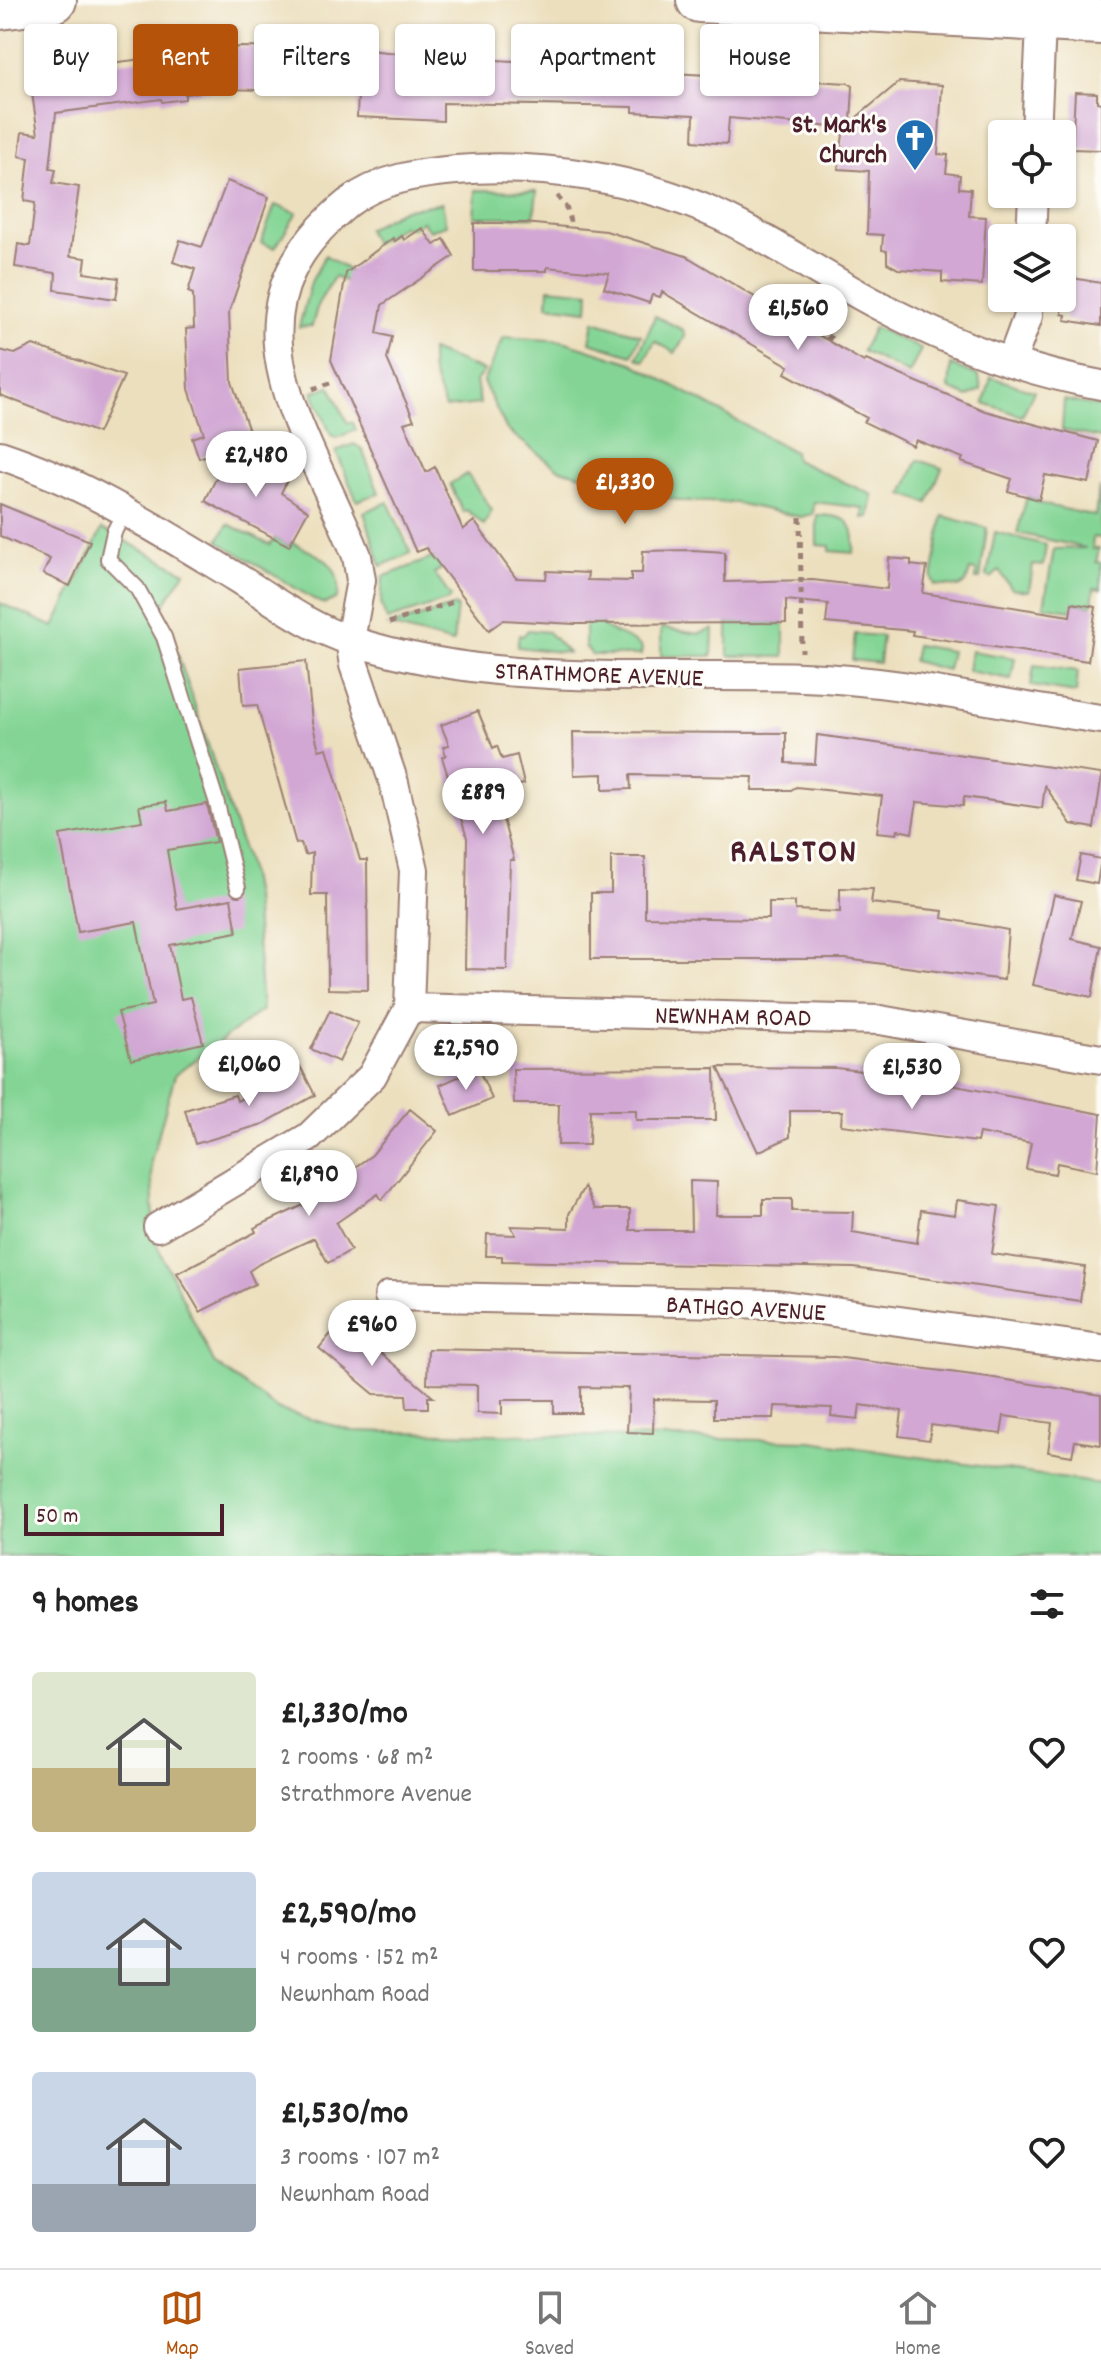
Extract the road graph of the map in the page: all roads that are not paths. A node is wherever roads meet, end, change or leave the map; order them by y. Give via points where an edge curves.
1 (54, 0) edge
2 (699, 0) edge
3 (0, 7) edge
4 (1041, 9) edge
5 (1101, 22) edge
6 (1037, 120) edge
7 (1028, 312) edge
8 (1011, 362) junction
9 (1101, 385) edge
10 (0, 455) edge
11 (125, 510) junction
12 (350, 640) junction
13 (1101, 719) edge
14 (238, 888) dead end
15 (409, 1008) junction
16 (1101, 1059) edge
17 (158, 1227) dead end
18 (389, 1296) dead end
19 (1101, 1349) edge

1 - 3 main road
2 - 4 main road
4 - 5 main road
4 - 6 street
7 - 8 street
8 - 9 street
8 - 12 street via 897,315 716,214 629,185 505,167 424,172 385,183 357,196 300,251 280,302 276,329 282,380 357,556 361,580
10 - 11 street, STRATHMORE AVENUE
11 - 12 street, STRATHMORE AVENUE via 312,624
11 - 14 lane via 108,559 153,612
12 - 13 street, STRATHMORE AVENUE via 424,660 524,675 802,677 886,684
12 - 15 street via 414,870
15 - 16 street, NEWNHAM ROAD via 868,1019
15 - 17 street via 372,1076 309,1137
18 - 19 street, BATHGO AVENUE via 776,1304

